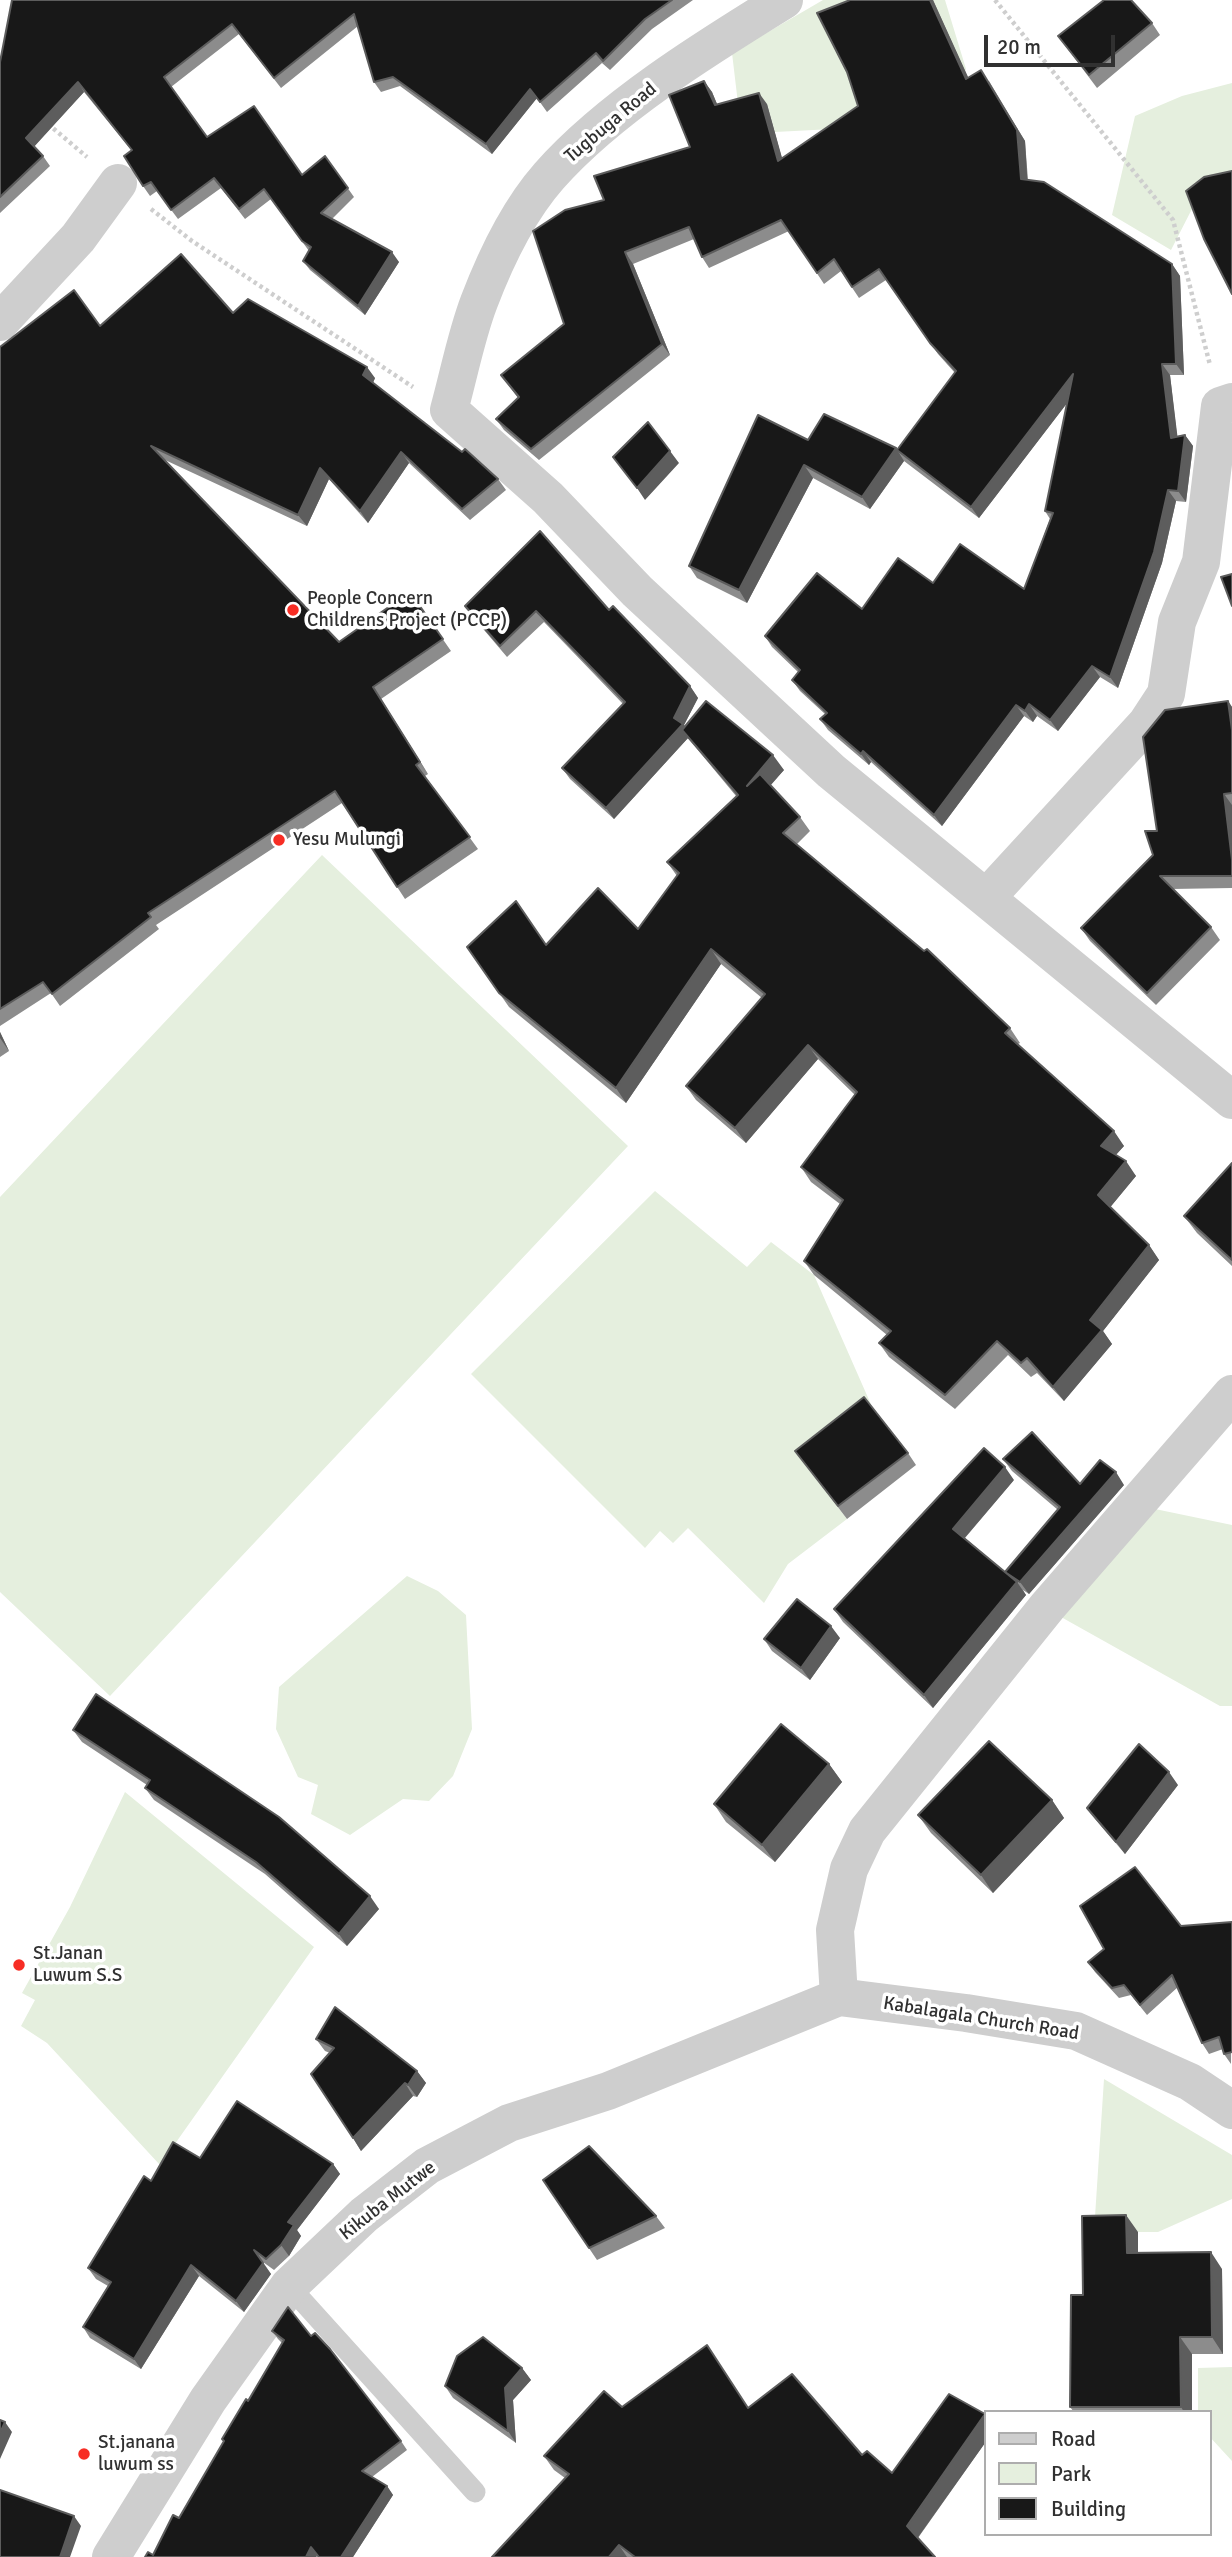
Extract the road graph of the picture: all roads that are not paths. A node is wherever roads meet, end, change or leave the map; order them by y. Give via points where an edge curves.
1 (783, 0) edge
2 (118, 184) road end
3 (0, 322) edge
4 (1226, 404) edge
5 (987, 897) junction
6 (1232, 1100) edge
7 (1232, 1394) edge
8 (839, 1997) junction
9 (1232, 2110) edge
10 (289, 2286) junction
11 (475, 2492) dead end
12 (111, 2557) edge

1 - 5 street, Tugbuga Road via 691,59 590,135 548,177 516,225 479,302 449,410 548,498 637,591 831,771
2 - 3 street via 78,238
4 - 5 street via 1201,562 1177,622 1166,694 1147,723
5 - 6 street
7 - 8 street via 1072,1576 867,1831 849,1869 835,1930
8 - 9 street, Kabalagala Church Road via 1076,2031 1190,2082
8 - 10 street, Kikuba Mutwe via 608,2091 509,2123 427,2166 364,2215
10 - 11 lane
10 - 12 street, Kikuba Mutwe via 208,2400

